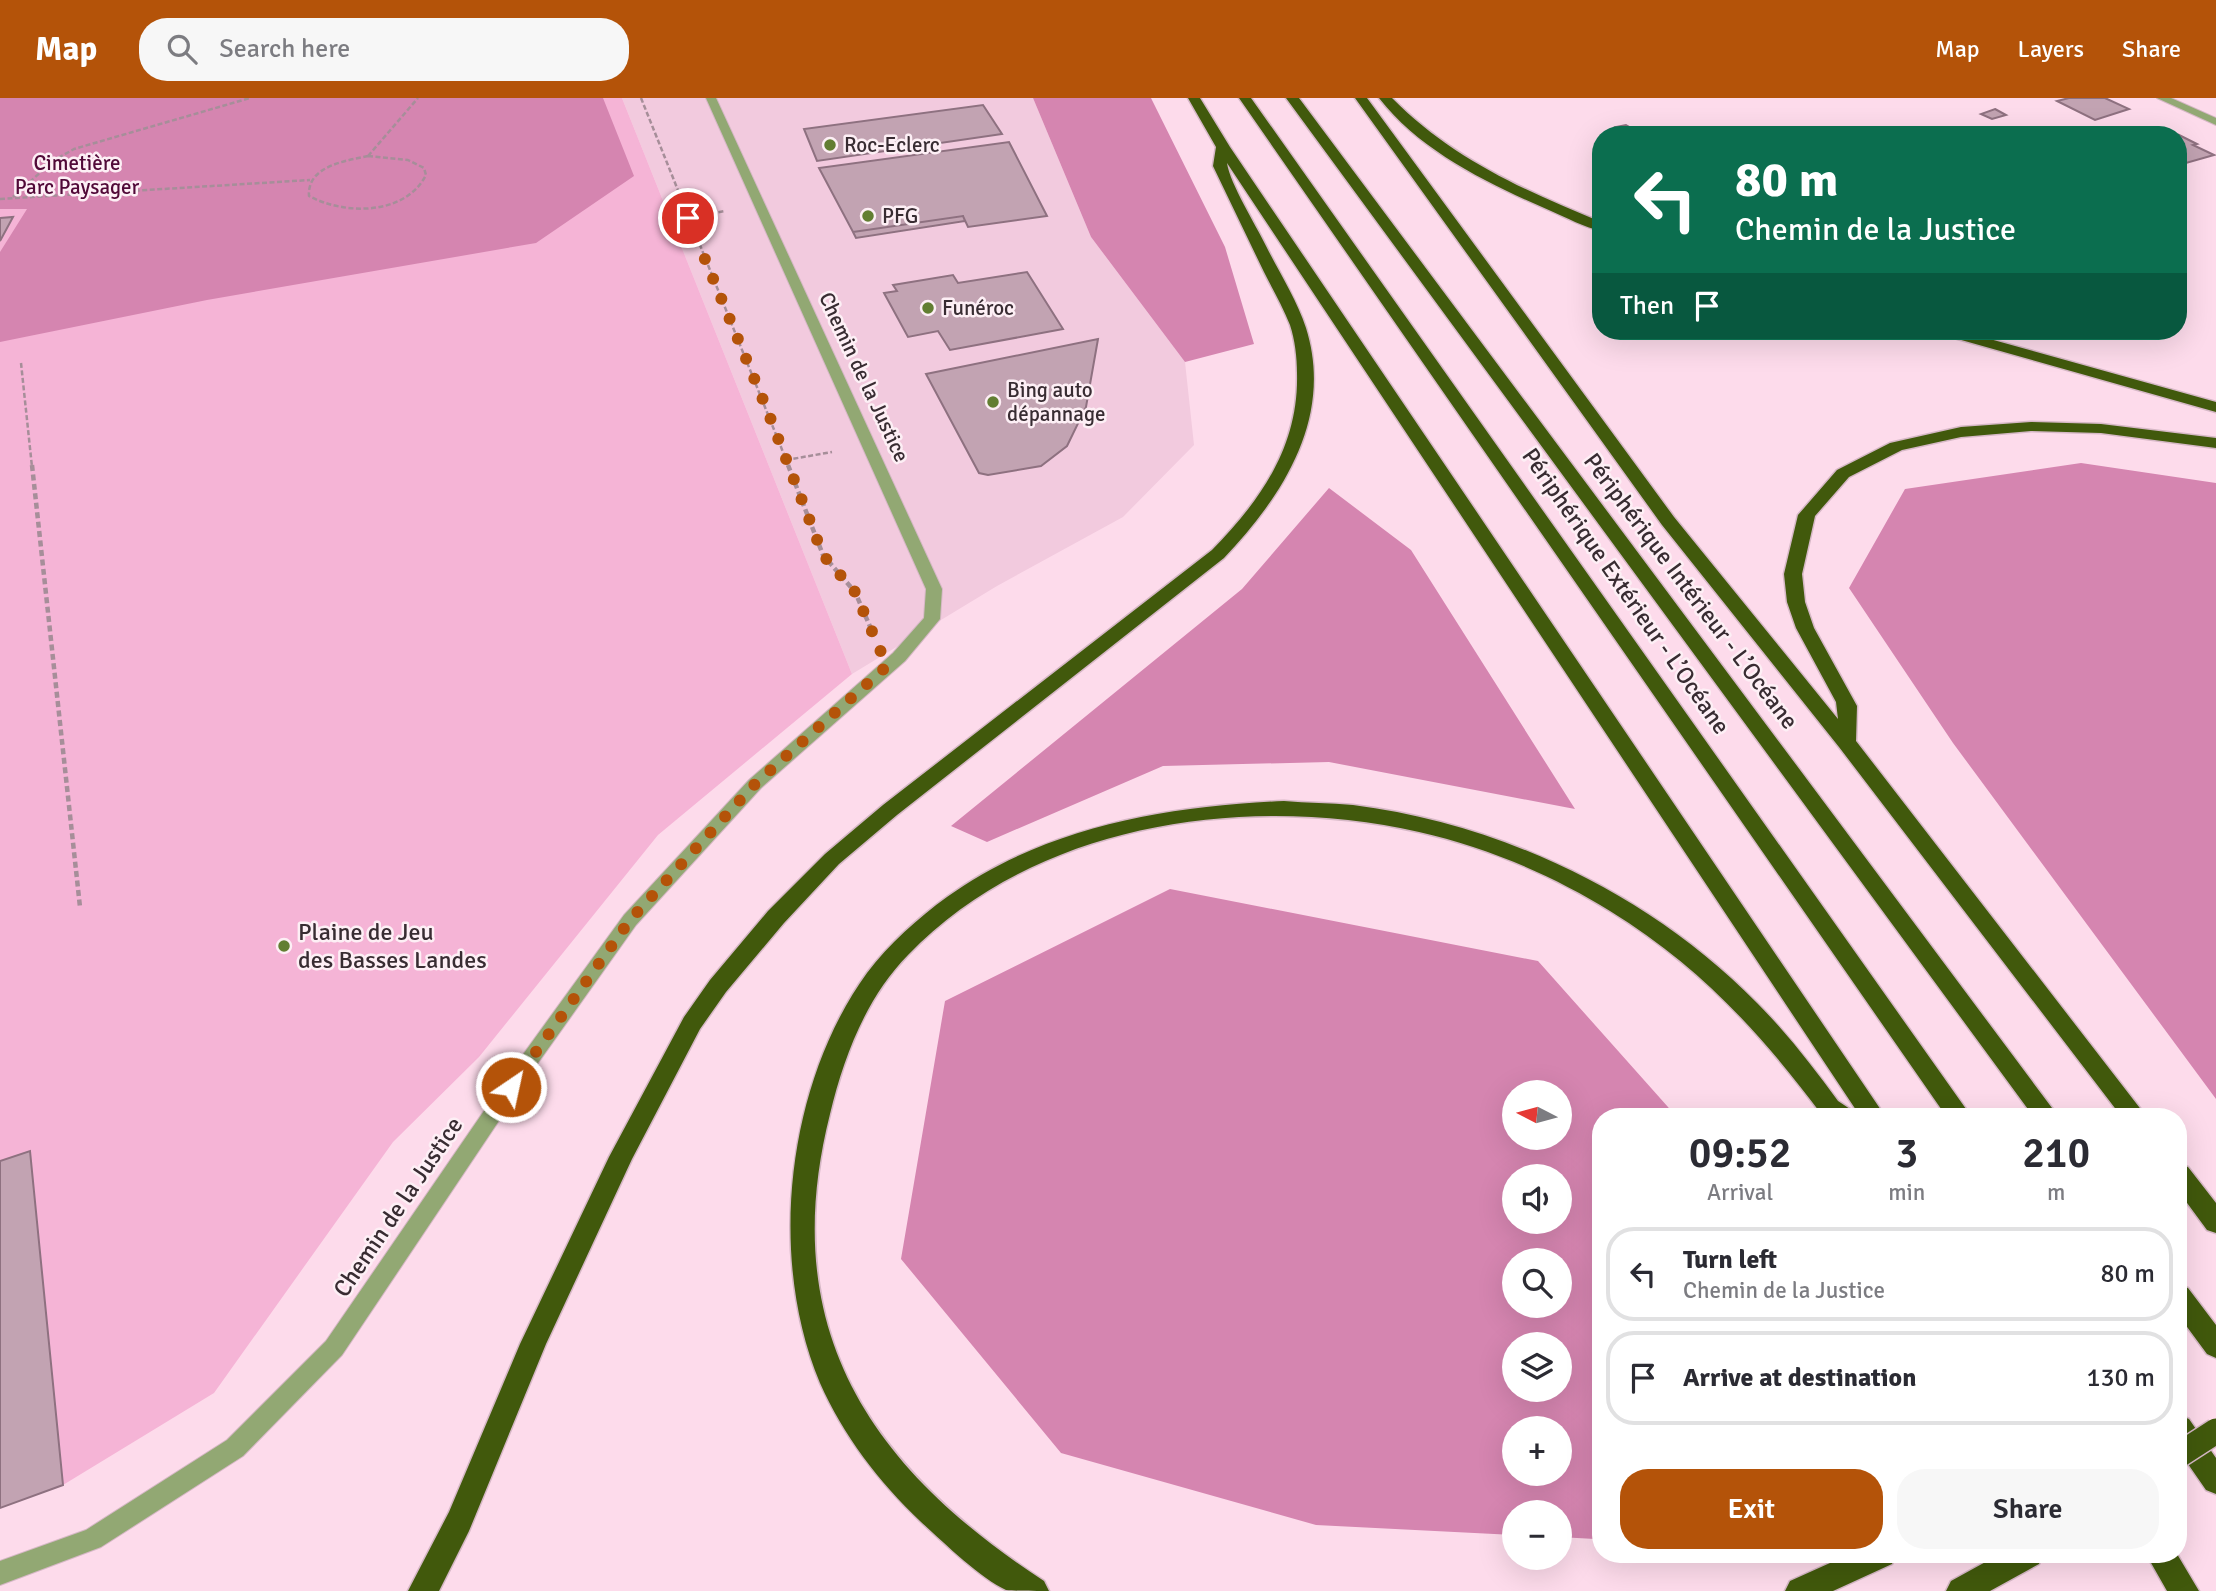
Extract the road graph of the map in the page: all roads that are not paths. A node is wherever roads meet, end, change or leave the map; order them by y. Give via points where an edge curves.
1 (711, 98) edge
2 (1194, 98) edge
3 (1245, 98) edge
4 (1292, 98) edge
5 (1361, 98) edge
6 (1385, 98) edge
7 (2162, 98) edge
8 (2216, 122) edge
9 (1223, 147) junction
10 (1592, 224) edge
11 (1977, 340) edge
12 (2216, 407) edge
13 (2216, 443) edge
14 (1846, 742) junction
15 (1830, 1108) edge
16 (1868, 1108) edge
17 (1953, 1108) edge
18 (2040, 1108) edge
19 (2128, 1108) edge
20 (2187, 1184) edge
21 (2216, 1222) edge
22 (2187, 1307) edge
23 (2216, 1346) edge
24 (2216, 1430) edge
25 (2187, 1439) edge
26 (2187, 1450) edge
27 (2215, 1479) edge
28 (1864, 1563) edge
29 (2012, 1563) edge
30 (2166, 1563) edge
31 (0, 1573) edge
32 (423, 1591) edge
33 (1034, 1591) edge
34 (1800, 1591) edge
35 (1961, 1591) edge
36 (2184, 1591) edge

1 - 31 street, Chemin de la Justice via 934,589 932,619 887,666 755,784 630,920 334,1348 234,1448 93,1539
2 - 9 highway
3 - 17 highway, Périphérique Extérieur - L’Océane
4 - 18 highway, Périphérique Intérieur - L’Océane
5 - 14 highway via 1668,521
6 - 10 highway via 1403,119 1452,153 1528,196
7 - 8 street
9 - 16 highway
9 - 32 highway via 1220,166 1304,348 1307,391 1293,453 1248,525 1218,554 832,859 718,986 692,1023 621,1157 533,1344 460,1521
11 - 12 highway
13 - 14 highway via 2084,425 2006,427 1917,441 1848,470 1812,505 1801,525 1793,577 1809,640 1849,708
14 - 19 highway
15 - 33 highway via 1739,998 1633,915 1575,881 1456,834 1339,812 1237,810 1142,823 1069,843 990,878 905,943 860,999 844,1031 810,1147 804,1266 832,1381 863,1433 894,1473 960,1540
20 - 21 highway
22 - 23 highway
24 - 26 highway, bridge
25 - 27 highway
28 - 34 highway
29 - 35 highway
30 - 36 highway

